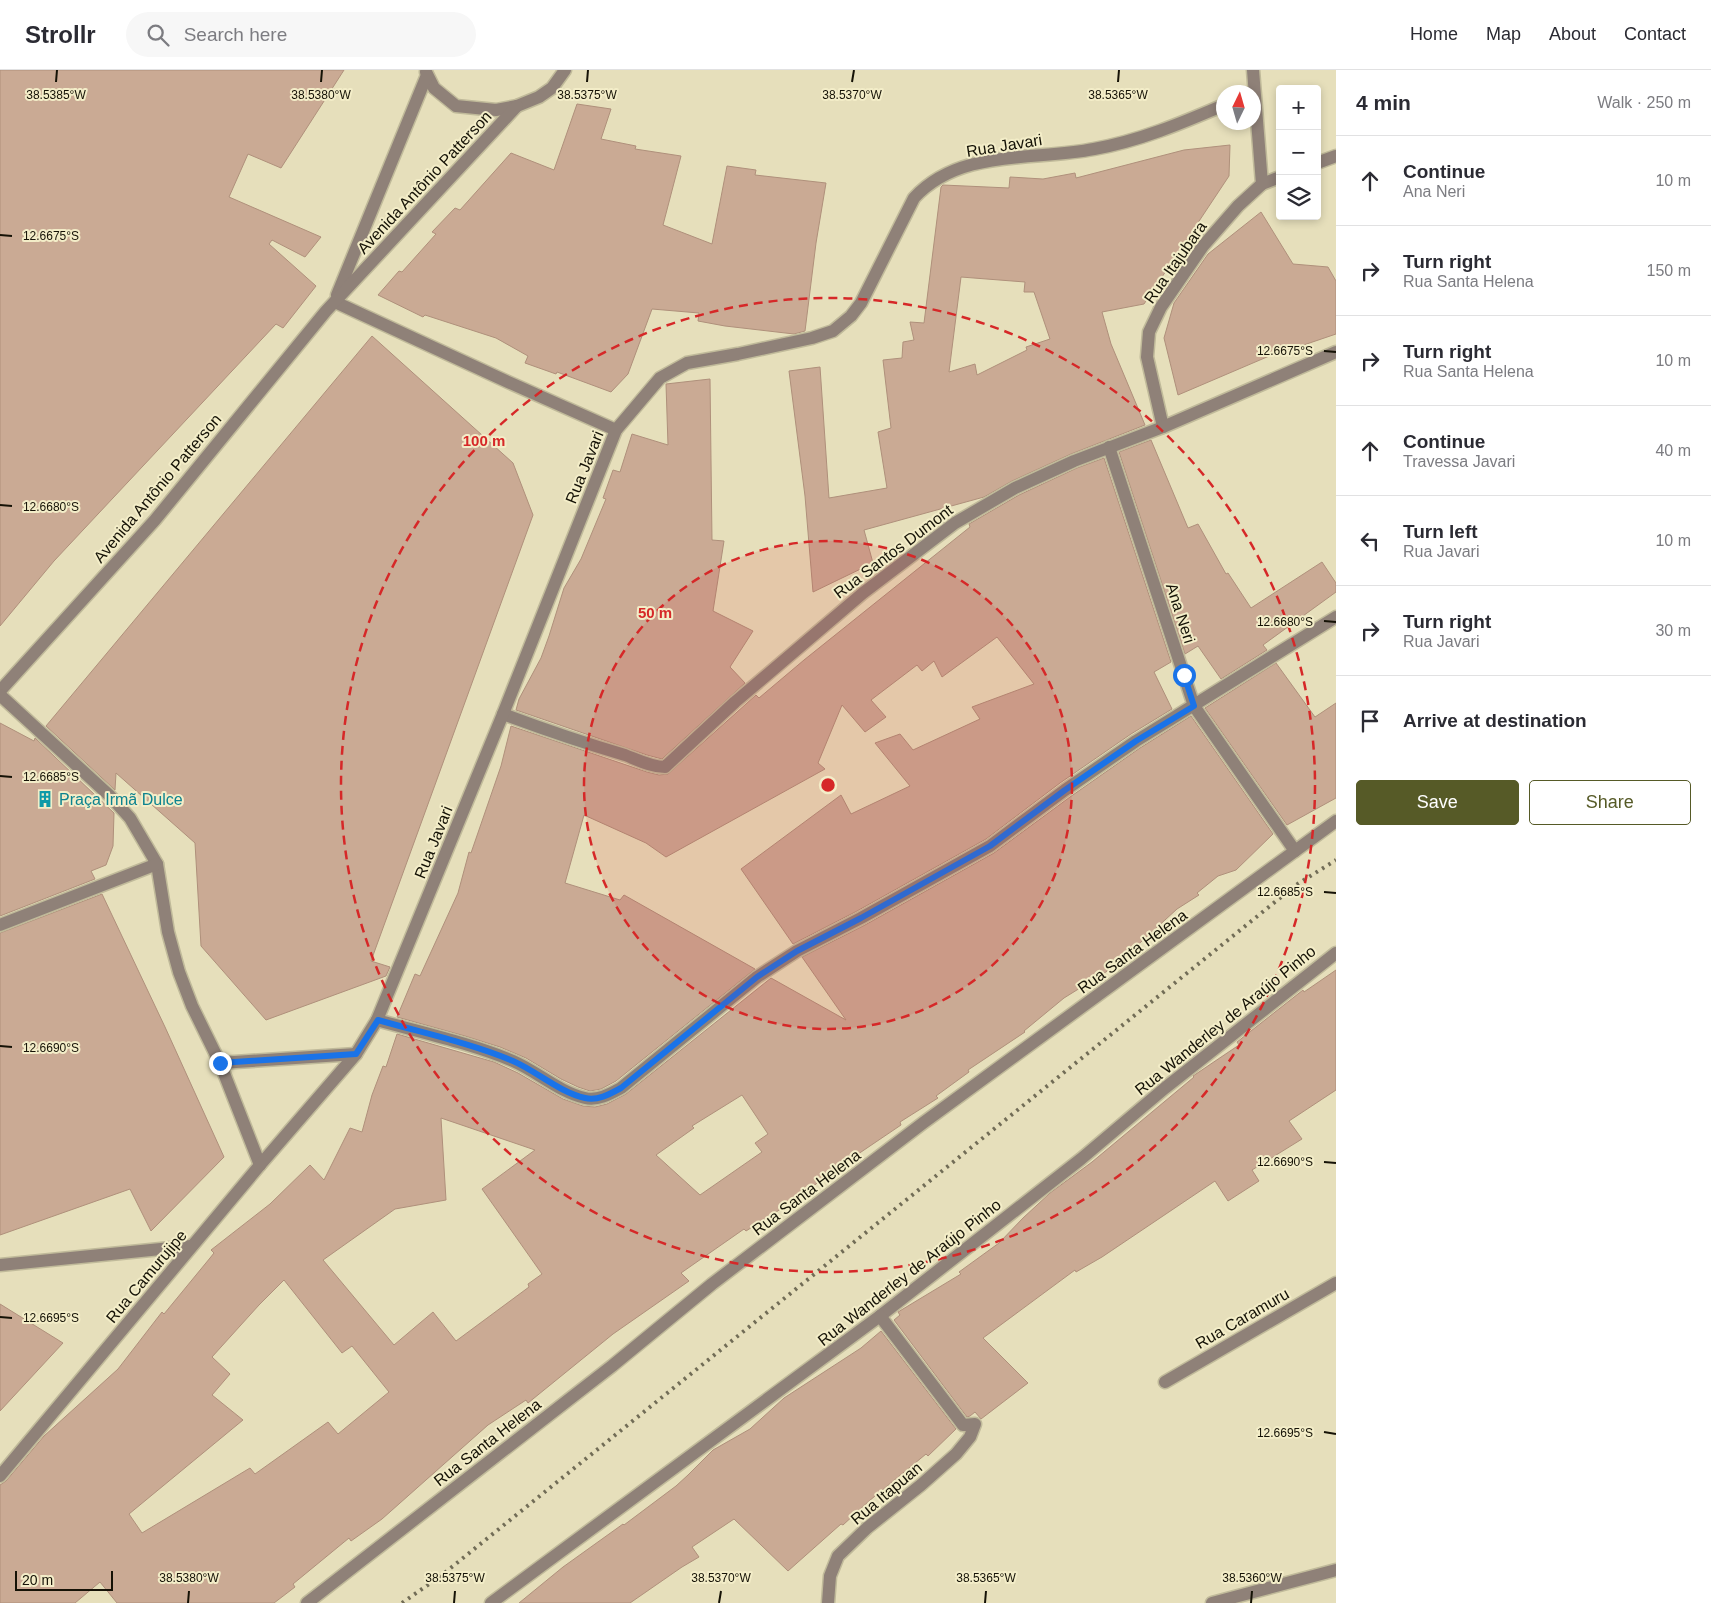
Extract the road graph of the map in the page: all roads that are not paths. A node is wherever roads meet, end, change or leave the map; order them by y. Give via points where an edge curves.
1 (565, 70) edge
2 (1252, 70) edge
3 (426, 73) edge
4 (1253, 85) edge
5 (517, 106) junction
6 (1216, 108) edge
7 (1257, 130) edge
8 (1336, 156) edge
9 (1321, 162) edge
10 (1276, 179) edge
11 (1262, 184) junction
12 (335, 302) junction
13 (1336, 352) edge
14 (1163, 427) junction
15 (616, 430) junction
16 (1110, 447) junction
17 (1336, 617) edge
18 (0, 693) edge
19 (1194, 706) junction
20 (503, 714) junction
21 (1336, 821) edge
22 (1294, 851) junction
23 (157, 864) junction
24 (0, 925) edge
25 (1336, 953) edge
26 (378, 1020) junction
27 (356, 1054) junction
28 (220, 1063) junction
29 (260, 1165) junction
30 (191, 1246) junction
31 (0, 1265) edge
32 (1336, 1283) edge
33 (880, 1316) junction
34 (1165, 1382) dead end
35 (0, 1476) edge
36 (1336, 1570) edge
37 (307, 1603) edge
38 (491, 1603) edge
39 (828, 1603) edge
40 (1212, 1603) edge

1 - 5 street via 552,88
2 - 4 street
3 - 5 street via 434,88 456,106 496,110
3 - 12 street, Avenida Antônio Patterson
5 - 12 street, Avenida Antônio Patterson
6 - 15 street, Rua Javari via 1158,132 1094,150 994,160 945,174 926,185 914,198 861,303 851,316 833,330 803,340 687,363 660,378
7 - 11 street
8 - 9 street
10 - 11 street
11 - 14 street, Rua Itajubara via 1202,246 1161,307 1149,332 1146,358
12 - 15 street
12 - 18 street, Avenida Antônio Patterson via 155,520
13 - 14 street, Rua Santos Dumont
14 - 16 street, Rua Santos Dumont
15 - 20 street, Rua Javari
16 - 19 street, Ana Neri
16 - 20 street, Rua Santos Dumont via 1015,488 955,523 863,593 735,702 665,768
17 - 19 street
18 - 23 street via 110,796 130,818
19 - 22 street, Ana Neri
19 - 26 street via 1136,741 990,846 797,951 757,977 607,1096 585,1098 514,1061
20 - 26 street, Rua Javari
21 - 22 street, Rua Santa Helena
22 - 37 street, Rua Santa Helena via 923,1123 712,1284 612,1366
23 - 24 street
23 - 28 street via 168,932 179,972
25 - 33 street, Rua Wanderley de Araújo Pinho
26 - 27 street, Rua Javari
27 - 28 street
27 - 29 street, Rua Javari
28 - 29 street
29 - 30 street, Rua Camurujipe
30 - 31 street
30 - 35 street, Rua Camurujipe
32 - 34 street, Rua Caramuru
33 - 38 street, Rua Wanderley de Araújo Pinho
33 - 39 street, Rua Itapuan via 963,1425 975,1424 970,1437 956,1454 838,1556 830,1576
36 - 40 street

